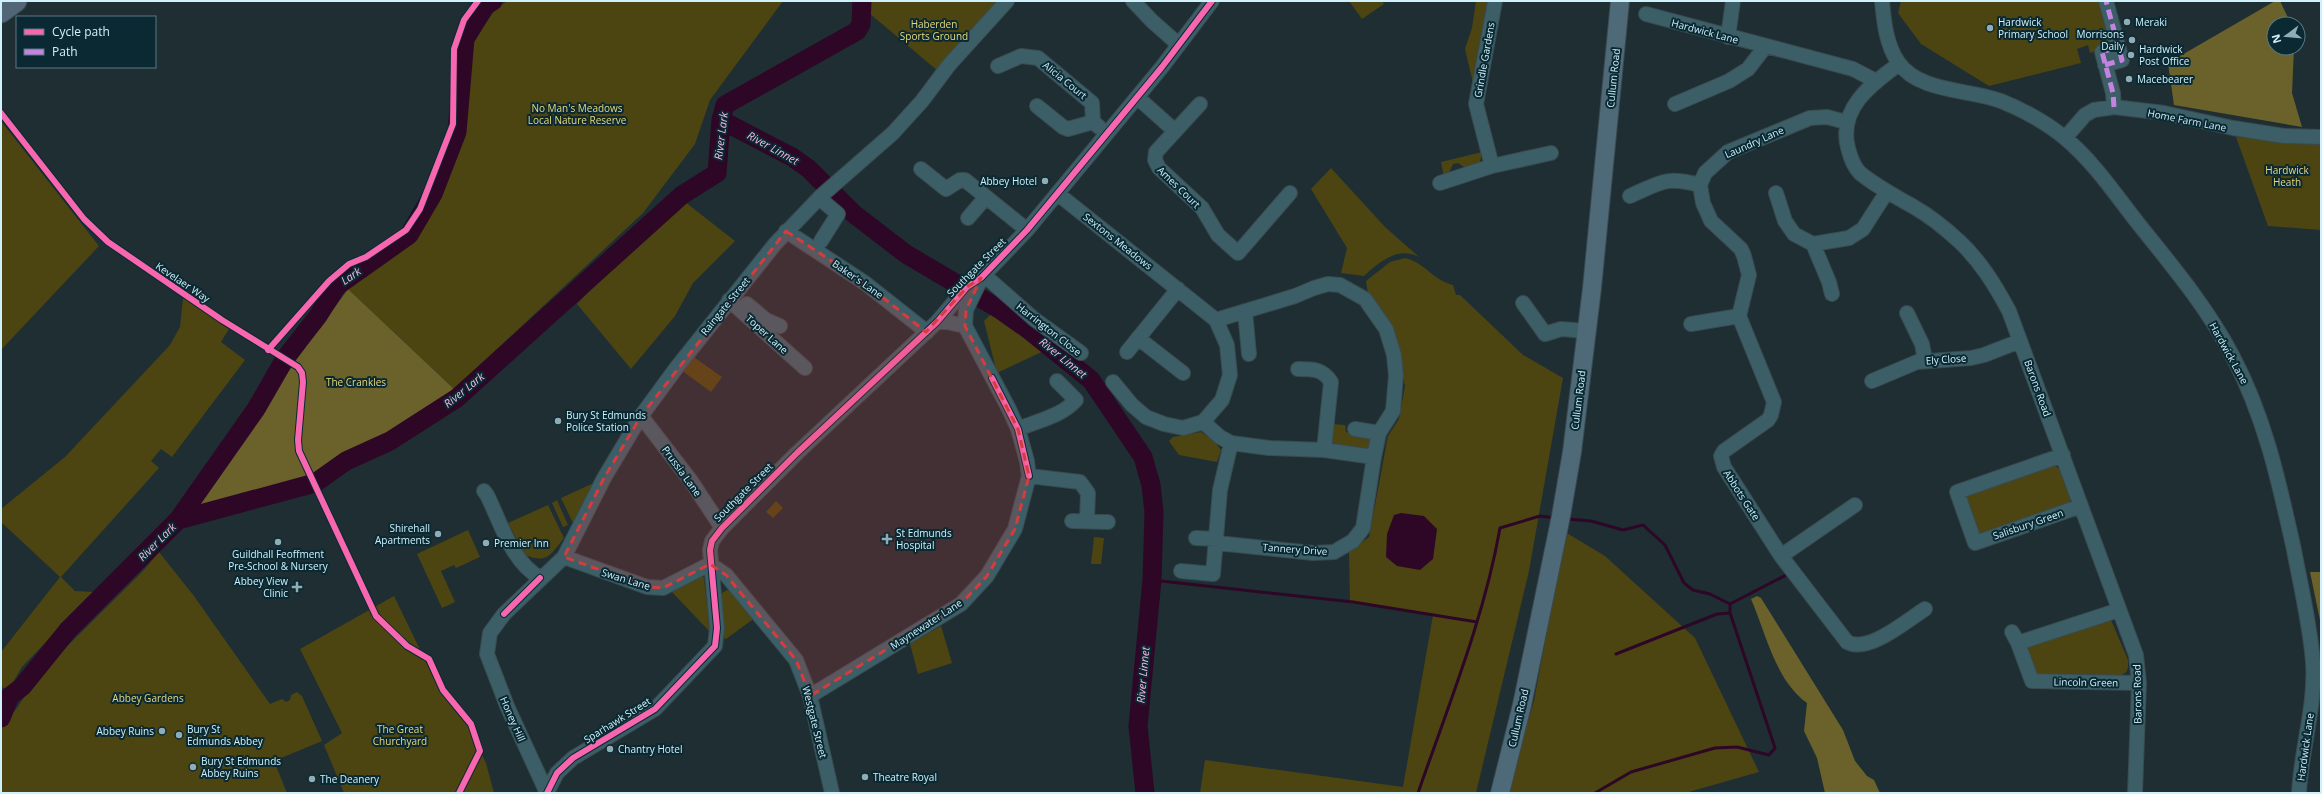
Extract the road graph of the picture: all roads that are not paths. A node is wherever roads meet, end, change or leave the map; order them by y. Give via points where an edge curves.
1 (16, 1) edge
2 (1007, 1) edge
3 (1133, 1) edge
4 (1212, 1) edge
5 (1495, 1) edge
6 (1620, 1) edge
7 (1733, 1) edge
8 (1882, 1) edge
9 (2106, 1) edge
10 (1, 12) edge
11 (1646, 14) dead end
12 (1728, 37) junction
13 (1178, 44) junction
14 (1765, 47) junction
15 (1899, 64) junction
16 (998, 66) dead end
17 (1876, 80) junction
18 (1137, 97) junction
19 (1200, 104) dead end
20 (1675, 104) dead end
21 (1037, 106) dead end
22 (2114, 107) junction
23 (1093, 122) junction
24 (1846, 122) junction
25 (1175, 131) junction
26 (1107, 133) junction
27 (2321, 137) edge
28 (2065, 138) junction
29 (1551, 153) dead end
30 (1492, 166) junction
31 (921, 169) dead end
32 (1440, 183) dead end
33 (1700, 185) junction
34 (1290, 193) dead end
35 (1776, 193) dead end
36 (1886, 193) junction
37 (1058, 194) junction
38 (1630, 196) dead end
39 (820, 197) junction
40 (986, 197) junction
41 (968, 218) dead end
42 (1027, 230) junction
43 (786, 231) junction
44 (821, 241) dead end
45 (1813, 244) junction
46 (983, 277) junction
47 (1178, 289) junction
48 (969, 292) junction
49 (1832, 294) dead end
50 (732, 297) junction
51 (1522, 303) dead end
52 (1245, 311) junction
53 (1907, 313) dead end
54 (1739, 316) junction
55 (1216, 320) junction
56 (1691, 324) dead end
57 (780, 326) dead end
58 (965, 326) junction
59 (932, 327) junction
60 (1587, 331) junction
61 (1138, 338) junction
62 (2020, 341) junction
63 (1127, 352) dead end
64 (1081, 353) dead end
65 (1249, 354) dead end
66 (1925, 360) junction
67 (805, 368) dead end
68 (1298, 369) dead end
69 (1183, 373) dead end
70 (1057, 381) dead end
71 (1872, 381) dead end
72 (1113, 382) dead end
73 (641, 416) junction
74 (1204, 422) junction
75 (1018, 429) junction
76 (1355, 429) dead end
77 (1379, 433) junction
78 (1231, 443) junction
79 (1324, 450) junction
80 (2062, 454) junction
81 (1374, 457) junction
82 (1029, 476) junction
83 (484, 491) dead end
84 (1855, 505) dead end
85 (2081, 506) junction
86 (1087, 520) junction
87 (1072, 521) dead end
88 (1108, 522) dead end
89 (722, 528) junction
90 (1196, 538) dead end
91 (1217, 541) junction
92 (1781, 556) junction
93 (564, 557) junction
94 (710, 564) junction
95 (1181, 571) dead end
96 (726, 575) junction
97 (540, 578) junction
98 (712, 584) junction
99 (1925, 609) dead end
100 (2119, 610) junction
101 (715, 646) joint
102 (2139, 683) junction
103 (2317, 688) edge
104 (810, 696) junction
105 (547, 792) edge
106 (832, 793) edge
107 (1500, 793) edge
108 (2135, 793) edge
109 (2299, 793) edge

1 - 10 highway
2 - 39 street, Raingate Street via 986,21 893,133
3 - 13 street
4 - 13 street, Southgate Street
5 - 30 street, Grindle Gardens via 1476,104
6 - 60 main road, Cullum Road
7 - 12 street
8 - 15 street via 1885,27 1892,52
9 - 22 street via 2122,60 2105,65
11 - 12 street, Hardwick Lane
12 - 14 street, Hardwick Lane
13 - 18 street, Southgate Street
14 - 17 street, Hardwick Lane via 1853,69
14 - 20 street via 1748,69 1729,81
15 - 17 street
15 - 28 street, Hardwick Lane via 1912,75 1929,83 2002,102 2040,120
16 - 23 street, Alicia Court via 1021,56 1038,58 1092,103
17 - 24 street via 1848,115
18 - 25 street
18 - 26 street, Southgate Street
19 - 25 street, Ames Court
21 - 23 street via 1063,128
22 - 27 street, Home Farm Lane via 2164,113 2240,130 2284,136
22 - 28 street, Home Farm Lane via 2094,110 2085,115
23 - 26 street
24 - 33 street, Laundry Lane via 1827,117 1810,118 1728,152 1705,173
24 - 36 street, Barons Road via 1845,135 1858,171
25 - 34 street, Ames Court via 1156,152 1156,164 1202,208 1218,235 1238,253
26 - 37 street, Southgate Street
28 - 103 street, Hardwick Lane via 2094,168 2203,307 2232,353 2256,402 2272,453 2297,568
29 - 30 street
30 - 32 street
31 - 40 street via 946,189 960,180 965,180
33 - 38 street via 1677,179 1662,181
33 - 54 street via 1703,203 1711,221 1741,249 1748,268 1748,284
35 - 45 street via 1785,221 1794,234
36 - 45 street via 1863,229 1849,238
36 - 62 street, Barons Road via 1914,207 1938,224 1979,262 1998,290
37 - 42 street, Southgate Street
37 - 47 street, Sextons Meadows
39 - 43 street, Raingate Street
39 - 44 street via 838,214
40 - 41 street
40 - 42 street
42 - 46 street, Southgate Street
43 - 50 street, Raingate Street
43 - 59 street, Baker's Lane
45 - 49 street
46 - 48 street, Southgate Street
46 - 64 street, Harrington Close
47 - 55 street, Sextons Meadows
47 - 61 street
48 - 58 street
48 - 59 street, Southgate Street
50 - 57 street, Toper Lane via 766,320
50 - 67 street, Toper Lane
50 - 73 street, Raingate Street
51 - 60 street via 1545,334 1561,329
52 - 55 street
52 - 65 street
52 - 77 street via 1328,284 1340,285 1365,299 1386,329 1394,355 1396,376 1393,411
53 - 66 street via 1922,344
54 - 56 street
54 - 92 street, Abbots Gate via 1774,402 1774,409 1768,420 1724,451 1721,456 1722,462
55 - 74 street, Sextons Meadows via 1227,345 1230,375 1222,400
58 - 59 street via 947,322
58 - 75 street, Maynewater Lane
59 - 89 street, Southgate Street via 797,453
60 - 107 main road, Cullum Road via 1561,516 1522,705
61 - 63 street
61 - 69 street
62 - 66 street, Ely Close via 1971,358
62 - 80 street, Barons Road
66 - 71 street, Ely Close
68 - 79 street via 1316,369 1326,374 1331,382
70 - 75 street via 1076,400 1060,412
72 - 74 street via 1146,417 1183,428
73 - 89 street, Prussia Lane via 691,481
73 - 93 street, Raingate Street via 604,478
74 - 78 street via 1220,437
75 - 82 street, Maynewater Lane
76 - 77 street
77 - 81 street, Tannery Drive
78 - 79 street via 1269,448
78 - 91 street via 1220,490
79 - 81 street
80 - 85 street, Barons Road
80 - 85 street, Salisbury Green via 1955,487 1976,547
81 - 91 street, Tannery Drive via 1363,528 1353,541 1334,552 1313,553
82 - 86 street via 1080,482 1088,493
82 - 104 street, Maynewater Lane via 1015,529 987,576 961,604
83 - 97 street via 515,554 522,564
84 - 92 street
85 - 100 street, Barons Road
86 - 87 street
86 - 88 street
89 - 94 street, Southgate Street via 712,541
90 - 91 street, Tannery Drive
91 - 95 street via 1213,574
92 - 99 street, Abbots Gate via 1844,639 1851,644 1861,646 1871,643
93 - 94 street, Swan Lane via 648,587 662,588
93 - 97 street
94 - 96 street, Westgate Street
94 - 98 street, Southgate Street
96 - 98 street via 716,579
96 - 104 street, Westgate Street via 796,660
97 - 105 street, Honey Hill via 504,614 490,633 487,654 507,706
98 - 101 street, Southgate Street
100 - 102 street, Barons Road via 2136,655
100 - 102 street, Lincoln Green via 2015,637 2034,686
101 - 105 street, Sparhawk Street via 655,709 573,758 557,773
102 - 108 street, Barons Road
103 - 109 street, Hardwick Lane via 2303,748
104 - 106 street, Westgate Street

